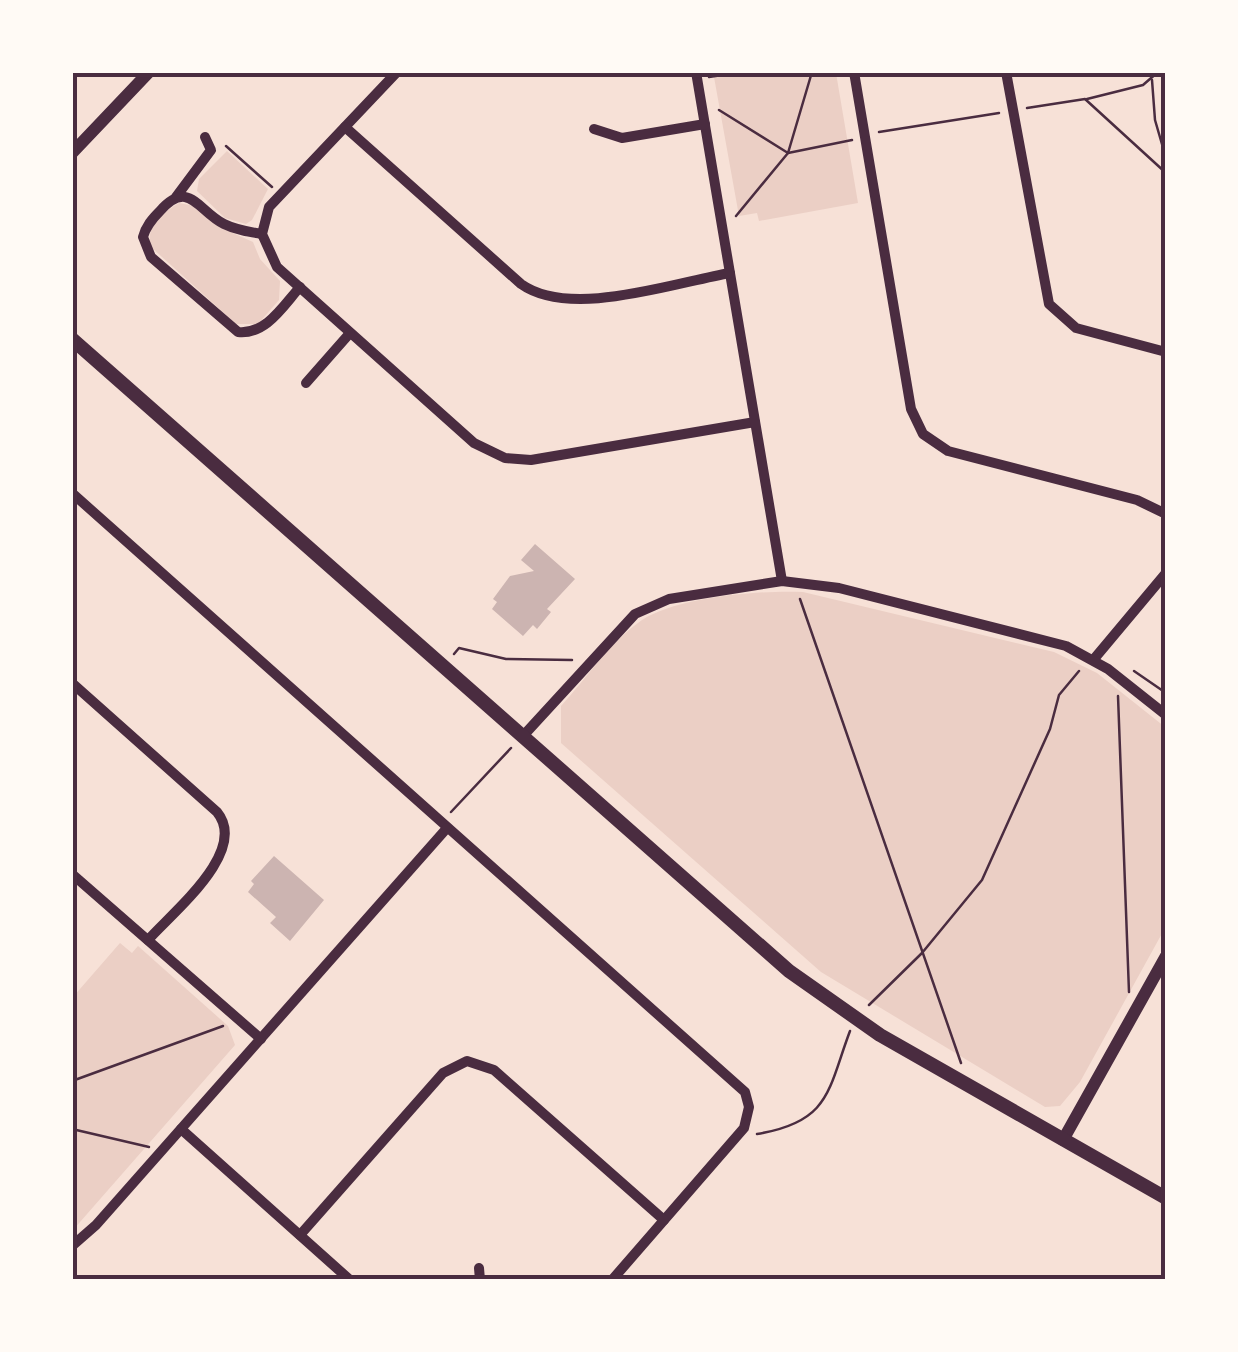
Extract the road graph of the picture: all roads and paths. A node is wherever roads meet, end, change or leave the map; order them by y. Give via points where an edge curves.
1 (149, 72) edge
2 (397, 72) edge
3 (742, 72) edge
4 (812, 72) edge
5 (854, 72) edge
6 (1006, 72) edge
7 (1158, 72) edge
8 (696, 76) edge
9 (1152, 80) junction
10 (1085, 99) junction
11 (1012, 110) junction
12 (704, 120) junction
13 (345, 127) junction
14 (594, 129) dead end
15 (205, 137) joint
16 (865, 137) junction
17 (72, 153) edge
18 (788, 153) junction
19 (1166, 158) edge
20 (1166, 172) edge
21 (281, 194) junction
22 (176, 198) junction
23 (722, 224) junction
24 (262, 234) junction
25 (730, 273) junction
26 (300, 287) junction
27 (350, 332) junction
28 (72, 339) edge
29 (1166, 352) edge
30 (306, 383) dead end
31 (755, 422) junction
32 (72, 493) edge
33 (1166, 514) edge
34 (1166, 573) edge
35 (782, 582) junction
36 (800, 582) junction
37 (1094, 659) junction
38 (588, 662) junction
39 (443, 665) junction
40 (1122, 679) junction
41 (72, 684) edge
42 (1166, 715) edge
43 (523, 736) junction
44 (444, 825) junction
45 (72, 874) edge
46 (148, 940) junction
47 (922, 953) junction
48 (1166, 956) edge
49 (1138, 1006) junction
50 (237, 1018) junction
51 (854, 1019) junction
52 (261, 1039) junction
53 (72, 1082) edge
54 (965, 1084) junction
55 (746, 1123) junction
56 (72, 1128) edge
57 (181, 1129) junction
58 (1063, 1140) junction
59 (158, 1155) junction
60 (1166, 1198) edge
61 (664, 1220) junction
62 (300, 1235) junction
63 (72, 1246) edge
64 (350, 1280) edge
65 (612, 1280) edge

1 - 17 street
2 - 13 street
3 - 8 path
4 - 18 path
5 - 16 street
6 - 11 street
7 - 9 path
8 - 12 street
9 - 10 path
9 - 19 path
10 - 11 path
10 - 20 path
11 - 16 path
11 - 29 street via 1049,304 1076,328
12 - 14 street via 622,138
12 - 18 path via 722,109
12 - 23 street
13 - 21 street
13 - 25 street via 539,295 582,300
15 - 21 path via 231,149
15 - 22 street via 209,159
16 - 18 path
16 - 33 street via 911,410 923,434 948,451 1137,500
18 - 23 path
21 - 24 street via 269,207
22 - 24 street via 192,198 225,225
22 - 26 street via 147,225 145,248 233,329 258,330
23 - 25 street
24 - 26 street via 271,260
25 - 31 street
26 - 27 street
27 - 30 street
27 - 31 street via 474,444 505,458 531,460
28 - 39 main road
31 - 35 street
32 - 44 street
34 - 37 street
35 - 36 street
35 - 38 street via 657,602 626,621
36 - 37 street via 1052,641
36 - 47 path
37 - 40 street
37 - 47 path via 1059,695 982,880
38 - 39 path via 506,659 459,648
38 - 43 street
39 - 43 main road
40 - 42 street
40 - 49 path via 1126,988
41 - 46 street via 225,825 218,860
43 - 44 path
43 - 51 main road via 757,945
44 - 52 street
44 - 55 street via 740,1086 749,1107
45 - 46 street
46 - 50 street
47 - 51 path
47 - 54 path
48 - 49 street
49 - 58 street
50 - 52 street
50 - 53 path
51 - 54 main road
51 - 55 path via 825,1102 781,1130 748,1135
52 - 57 street
54 - 58 main road
55 - 61 street
56 - 59 path
57 - 59 street
57 - 62 street
58 - 60 main road
59 - 63 street
61 - 62 street via 494,1070 467,1061 443,1072
61 - 65 street
62 - 64 street

